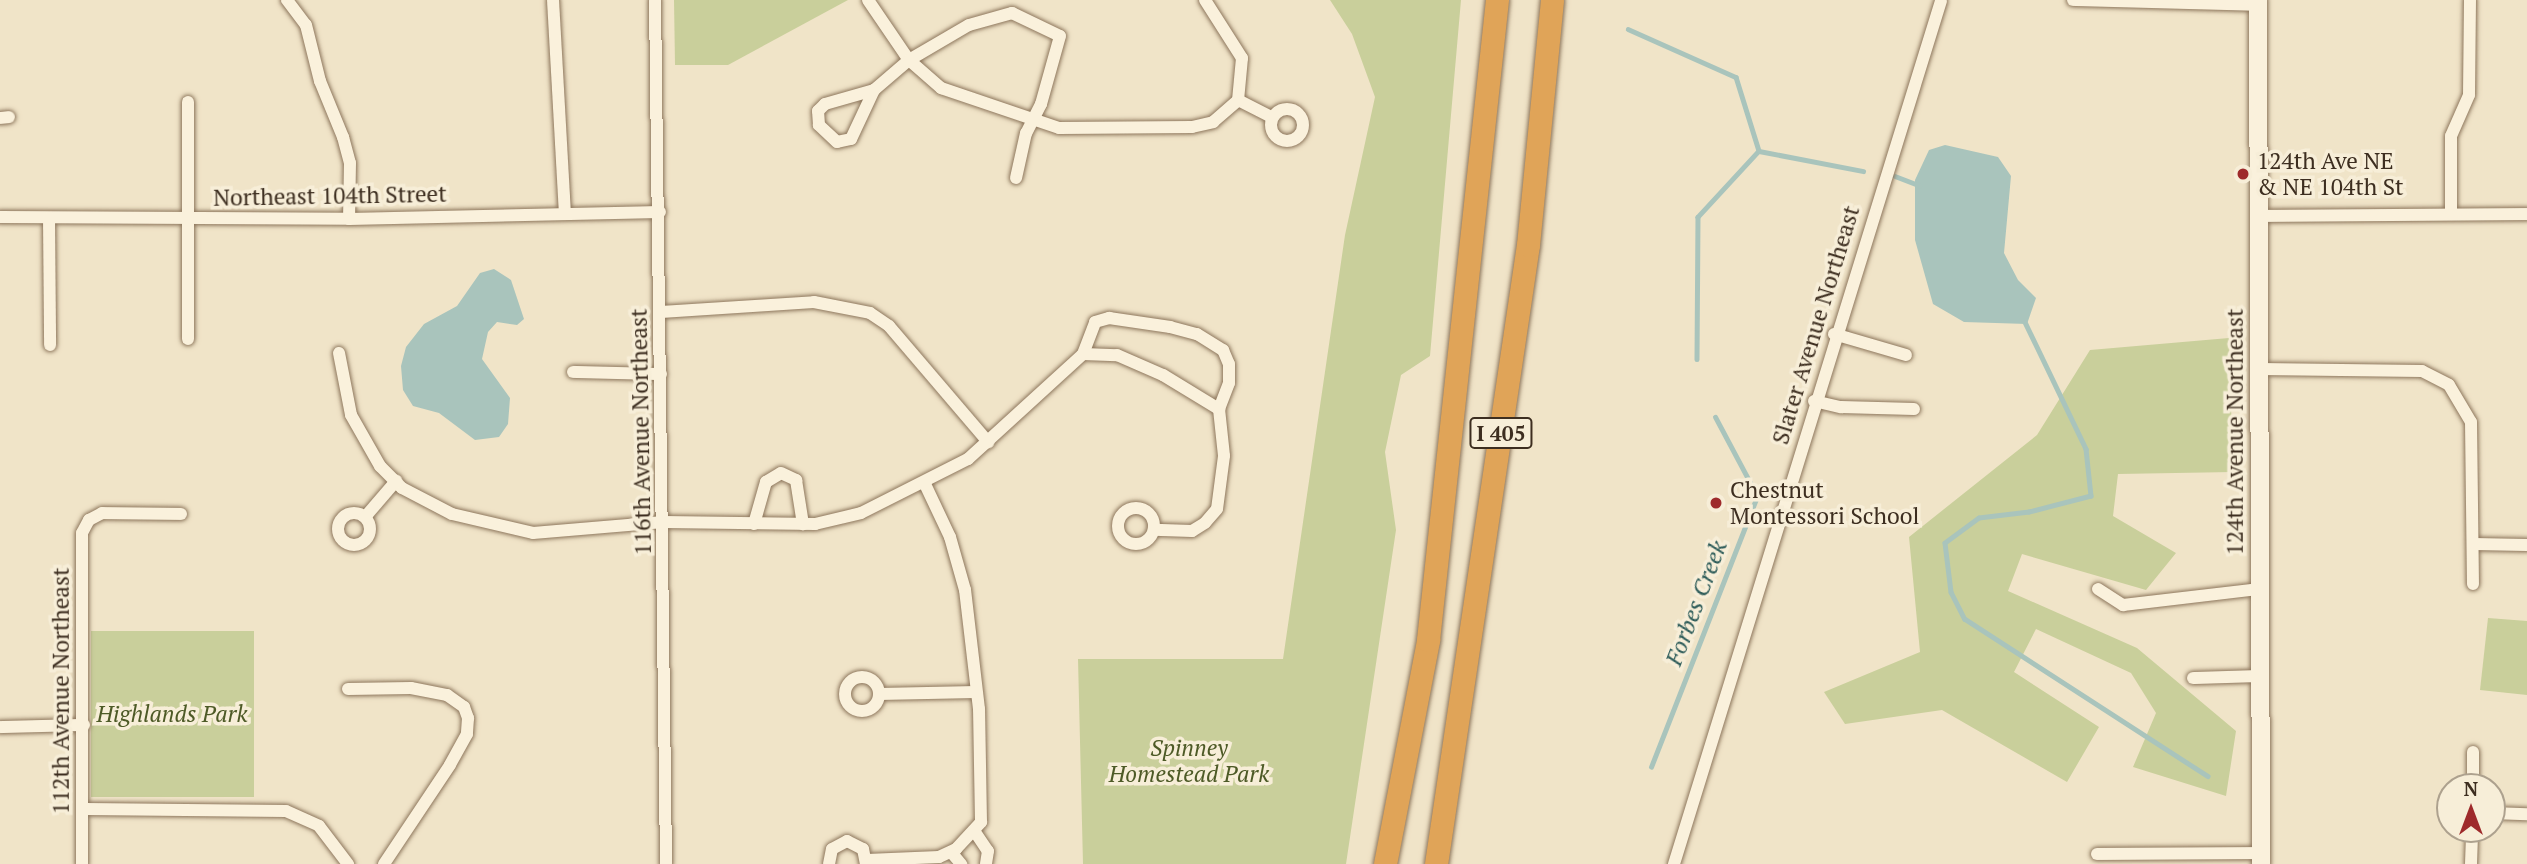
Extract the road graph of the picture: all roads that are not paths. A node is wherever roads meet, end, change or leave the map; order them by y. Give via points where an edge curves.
1 (287, 0) edge
2 (553, 0) edge
3 (655, 0) edge
4 (868, 0) edge
5 (1205, 0) edge
6 (1497, 0) edge
7 (1552, 0) edge
8 (1942, 0) edge
9 (2073, 0) edge
10 (2470, 0) edge
11 (2258, 2) edge
12 (909, 60) junction
13 (874, 90) junction
14 (1238, 100) junction
15 (188, 102) dead end
16 (1272, 117) dead end
17 (1031, 119) junction
18 (1016, 178) dead end
19 (660, 212) junction
20 (565, 213) junction
21 (2451, 214) junction
22 (2527, 214) edge
23 (2259, 216) junction
24 (0, 217) edge
25 (50, 218) junction
26 (187, 218) junction
27 (349, 219) junction
28 (661, 312) junction
29 (1834, 334) junction
30 (188, 339) dead end
31 (50, 345) dead end
32 (339, 353) dead end
33 (1083, 354) junction
34 (1906, 355) dead end
35 (2260, 369) junction
36 (573, 372) dead end
37 (662, 374) junction
38 (1814, 401) junction
39 (1914, 409) dead end
40 (1219, 410) junction
41 (988, 442) junction
42 (396, 481) junction
43 (925, 484) junction
44 (181, 514) dead end
45 (365, 517) dead end
46 (664, 522) junction
47 (754, 524) junction
48 (803, 524) junction
49 (1154, 530) dead end
50 (2474, 544) junction
51 (2527, 545) edge
52 (2473, 584) dead end
53 (2098, 589) dead end
54 (2260, 589) junction
55 (2261, 676) junction
56 (2193, 678) dead end
57 (348, 689) dead end
58 (976, 692) junction
59 (879, 694) dead end
60 (84, 725) junction
61 (0, 727) edge
62 (2473, 752) dead end
63 (2473, 773) edge
64 (85, 809) junction
65 (2506, 813) edge
66 (2527, 814) edge
67 (975, 832) junction
68 (2472, 843) edge
69 (951, 852) junction
70 (2097, 854) dead end
71 (2261, 858) edge
72 (867, 862) edge
73 (82, 864) edge
74 (348, 864) edge
75 (384, 864) edge
76 (666, 864) edge
77 (829, 864) edge
78 (961, 864) edge
79 (986, 864) edge
80 (1385, 864) edge
81 (1436, 864) edge
82 (1674, 864) edge
83 (2471, 864) edge

1 - 27 street via 306,25 320,81 343,137 349,163
2 - 20 street
3 - 19 street, 116th Avenue Northeast
4 - 12 street
5 - 14 street via 1242,58
6 - 80 highway, I 405 via 1428,640
7 - 81 highway, I 405 via 1528,245
8 - 29 street, Slater Avenue Northeast
9 - 11 street
10 - 21 street via 2469,94 2451,135
11 - 23 main road, 124th Avenue Northeast
12 - 13 street
12 - 17 street via 941,88
12 - 17 street via 969,25 1012,13 1060,36 1041,104
13 - 13 street via 825,104 818,111 819,125 837,142 851,139
14 - 16 street
14 - 17 street via 1213,122 1192,127 1079,130
15 - 26 street
17 - 18 street
19 - 20 street, Northeast 104th Street
19 - 28 street, 116th Avenue Northeast
20 - 27 street, Northeast 104th Street
21 - 22 street
21 - 23 street
23 - 35 main road, 124th Avenue Northeast
24 - 25 street, Northeast 104th Street
25 - 26 street, Northeast 104th Street
25 - 31 street
26 - 27 street, Northeast 104th Street
26 - 30 street
28 - 37 street, 116th Avenue Northeast
28 - 41 street via 814,302 853,307 889,326
29 - 34 street
29 - 38 street, Slater Avenue Northeast
32 - 42 street via 351,415 380,466
33 - 40 street via 1117,355 1173,380
33 - 40 street via 1095,322 1109,318 1197,334 1223,350 1229,383
33 - 41 street
35 - 50 street via 2422,371 2449,385 2471,422
35 - 54 main road, 124th Avenue Northeast
36 - 37 street
37 - 46 street, 116th Avenue Northeast
38 - 39 street via 1841,407
38 - 82 street, Slater Avenue Northeast
40 - 49 street via 1224,456 1217,509 1192,531
41 - 43 street
42 - 45 street
42 - 46 street via 452,514 506,529 533,533
43 - 48 street via 840,520
43 - 58 street via 959,561
44 - 60 street, 112th Avenue Northeast via 102,513 89,520 82,533
46 - 47 street
46 - 76 street, 116th Avenue Northeast
47 - 48 street
47 - 48 street via 766,482 780,473 796,480
50 - 51 street
50 - 52 street
53 - 54 street via 2123,606
54 - 55 main road, 124th Avenue Northeast
55 - 56 street
55 - 71 main road, 124th Avenue Northeast
57 - 75 street via 431,692 447,695 464,707 467,734
58 - 59 street
58 - 67 street via 981,822
60 - 61 street
60 - 64 street, 112th Avenue Northeast
62 - 63 street
64 - 73 street, 112th Avenue Northeast
64 - 74 street via 286,811 319,826
65 - 66 street
67 - 69 street
67 - 79 street via 988,851
68 - 83 street
69 - 72 street via 927,860
69 - 78 street
70 - 71 street
72 - 77 street via 863,849 848,841 832,849

